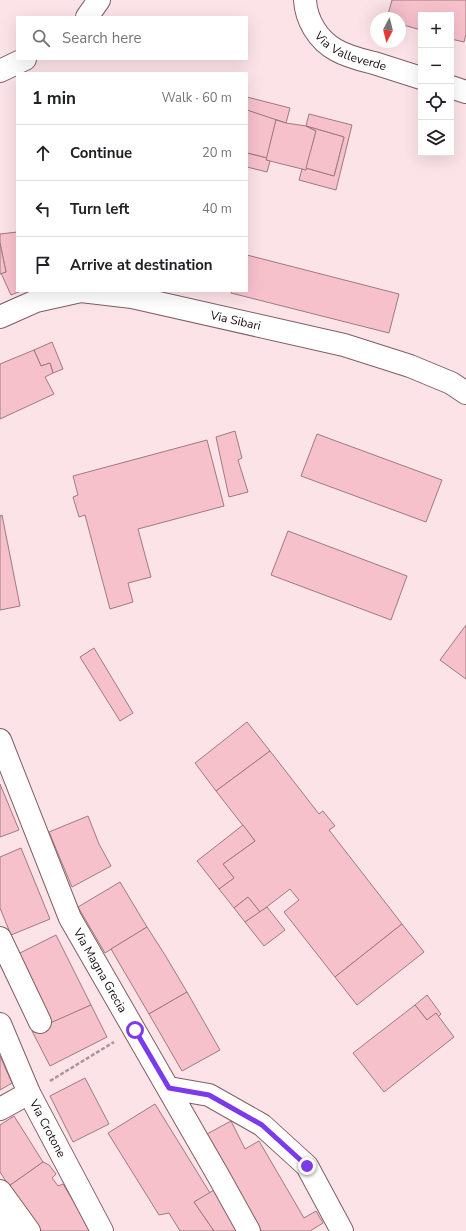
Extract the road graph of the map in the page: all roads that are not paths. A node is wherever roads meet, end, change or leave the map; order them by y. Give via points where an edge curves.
1 (100, 0) edge
2 (306, 0) edge
3 (88, 16) edge
4 (23, 60) edge
5 (0, 71) edge
6 (418, 77) edge
7 (454, 88) edge
8 (466, 92) edge
9 (76, 292) edge
10 (90, 292) edge
11 (0, 317) edge
12 (466, 393) edge
13 (0, 740) edge
14 (0, 938) edge
15 (40, 1022) dead end
16 (0, 1024) edge
17 (169, 1088) junction
18 (29, 1093) junction
19 (0, 1109) edge
20 (0, 1191) edge
21 (0, 1219) edge
22 (8, 1231) edge
23 (29, 1231) edge
24 (102, 1231) edge
25 (248, 1231) edge
26 (342, 1231) edge

1 - 3 street
2 - 6 street, Via Valleverde via 309,18 315,30 336,50
4 - 5 street
7 - 8 street
9 - 11 street, Via Sibari via 36,301
10 - 12 street, Via Sibari via 132,297 344,346 410,366 451,383
13 - 17 street, Via Magna Grecia via 70,918
14 - 15 street
16 - 18 street, Via Crotone
17 - 25 street, Via Magna Grecia
17 - 26 street via 209,1095 262,1125 307,1166
18 - 19 street
18 - 24 street, Via Crotone
20 - 23 street
21 - 22 street

